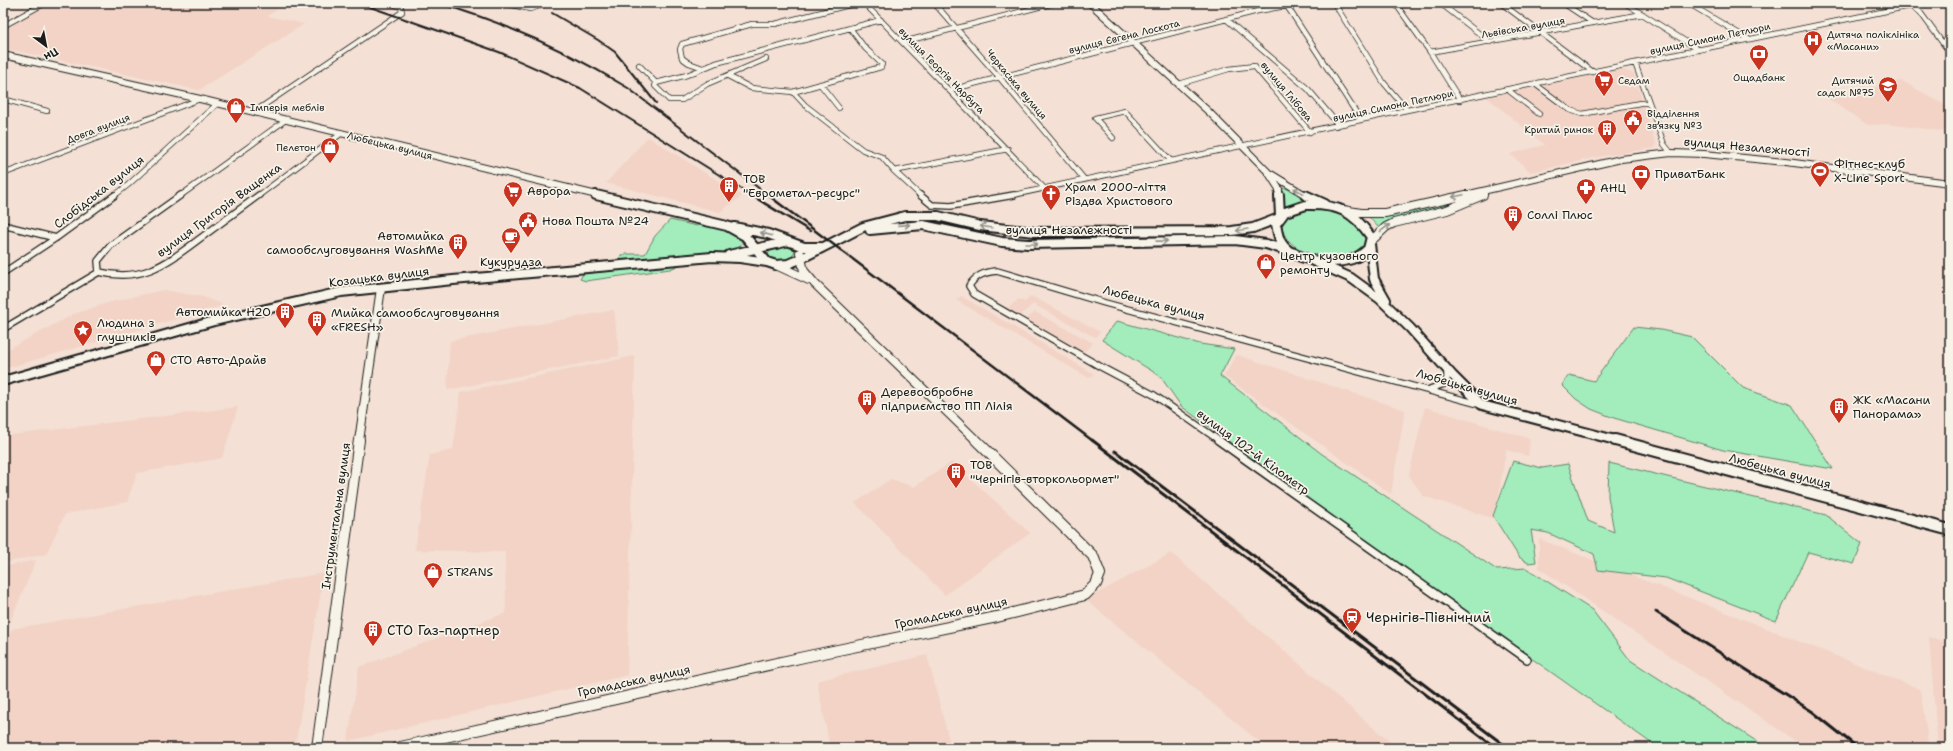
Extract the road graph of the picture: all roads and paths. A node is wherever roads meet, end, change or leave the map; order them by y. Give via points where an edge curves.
1 (45, 3) edge
2 (390, 3) edge
3 (503, 3) edge
4 (550, 3) edge
5 (857, 3) edge
6 (864, 3) edge
7 (934, 3) edge
8 (1054, 3) edge
9 (1090, 3) edge
10 (1303, 3) edge
11 (1334, 3) edge
12 (1395, 3) edge
13 (1440, 3) edge
14 (1501, 3) edge
15 (1563, 3) edge
16 (1625, 3) edge
17 (1705, 3) edge
18 (1925, 3) edge
19 (1944, 3) edge
20 (1286, 4) edge
21 (1690, 4) edge
22 (1910, 6) junction
23 (1950, 8) edge
24 (1642, 14) junction
25 (1226, 19) junction
26 (880, 20) junction
27 (1593, 23) junction
28 (3, 26) edge
29 (850, 28) junction
30 (957, 28) junction
31 (1542, 33) junction
32 (1748, 39) junction
33 (903, 42) junction
34 (1490, 42) junction
35 (1133, 43) junction
36 (1699, 50) junction
37 (1430, 52) junction
38 (1950, 53) edge
39 (3, 55) edge
40 (766, 59) dead end
41 (1635, 63) junction
42 (639, 65) dead end
43 (703, 68) junction
44 (1593, 72) junction
45 (728, 76) junction
46 (999, 77) junction
47 (656, 84) junction
48 (820, 84) junction
49 (1179, 84) junction
50 (1535, 84) junction
51 (950, 90) junction
52 (1508, 90) junction
53 (793, 92) junction
54 (3, 99) edge
55 (200, 99) junction
56 (1460, 100) junction
57 (218, 103) junction
58 (1650, 103) junction
59 (839, 108) dead end
60 (1408, 110) junction
61 (47, 111) dead end
62 (254, 112) junction
63 (1539, 114) dead end
64 (287, 119) junction
65 (1361, 120) junction
66 (1336, 126) junction
67 (1310, 132) junction
68 (342, 133) junction
69 (1113, 138) dead end
70 (1244, 145) junction
71 (1008, 149) junction
72 (1671, 153) junction
73 (1171, 161) junction
74 (894, 171) junction
75 (1268, 172) junction
76 (3, 174) edge
77 (1084, 179) junction
78 (1950, 184) edge
79 (1496, 188) junction
80 (1045, 189) junction
81 (1334, 208) junction
82 (1280, 217) junction
83 (3, 225) edge
84 (727, 226) junction
85 (745, 236) junction
86 (56, 238) junction
87 (838, 239) junction
88 (1370, 242) junction
89 (775, 243) junction
90 (824, 246) junction
91 (755, 248) junction
92 (1295, 253) junction
93 (733, 254) junction
94 (797, 255) junction
95 (718, 257) junction
96 (766, 260) junction
97 (1311, 260) junction
98 (776, 265) junction
99 (99, 272) junction
100 (3, 273) edge
101 (978, 275) joint
102 (815, 284) junction
103 (381, 288) junction
104 (1392, 310) junction
105 (3, 329) edge
106 (1447, 370) junction
107 (3, 381) edge
108 (1428, 390) junction
109 (1482, 406) junction
110 (1950, 530) edge
111 (1527, 659) dead end
112 (317, 748) edge
113 (396, 748) edge

1 - 28 street
2 - 62 street via 401,7 402,12
3 - 4 street via 530,9
5 - 43 street via 775,24 752,24 682,44 680,55 684,61
6 - 26 street, вулиця Георгія Нарбута
7 - 30 street, Черкаська вулиця
8 - 30 street
9 - 35 main road
10 - 20 street, вулиця Євгена Лоскота
11 - 60 street via 1384,83
12 - 37 street
13 - 34 street
14 - 31 street
15 - 27 street
16 - 24 street
17 - 21 street
18 - 22 street, вулиця Симона Петлюри
19 - 23 street
20 - 25 street, вулиця Євгена Лоскота
20 - 65 street
21 - 32 street
22 - 32 street, вулиця Симона Петлюри
22 - 38 street via 1920,12
24 - 27 street, Львівська вулиця
24 - 36 street
25 - 35 street, вулиця Євгена Лоскота
25 - 66 street via 1308,90 1336,122
26 - 29 street
26 - 33 street, вулиця Георгія Нарбута
27 - 31 street, Львівська вулиця
29 - 43 street
29 - 48 street via 865,48 882,64 881,67
30 - 33 street
30 - 46 street, Черкаська вулиця
31 - 34 street, Львівська вулиця
31 - 44 street
32 - 36 street, вулиця Симона Петлюри
33 - 51 street, вулиця Георгія Нарбута
34 - 37 street, Львівська вулиця
35 - 46 street, вулиця Євгена Лоскота
35 - 49 main road
36 - 41 street, вулиця Симона Петлюри
37 - 56 street
39 - 55 main road, Любецька вулиця
40 - 45 street
41 - 44 street, вулиця Симона Петлюри
41 - 58 street
42 - 47 street
43 - 47 street
44 - 50 street, вулиця Симона Петлюри
45 - 47 street via 707,84 682,100 673,101 655,86
45 - 53 street via 751,88
46 - 51 street, вулиця Євгена Лоскота
46 - 77 street, Черкаська вулиця
48 - 53 street
48 - 59 street
49 - 67 street, вулиця Глібова via 1215,73 1254,66
49 - 70 main road
50 - 52 street, вулиця Симона Петлюри
50 - 58 street via 1570,110 1582,114 1643,102
51 - 71 street, вулиця Георгія Нарбута
52 - 56 street, вулиця Симона Петлюри
52 - 63 street
53 - 74 street, вулиця Симона Петлюри via 863,150 882,157
54 - 61 street
55 - 57 main road, Любецька вулиця
55 - 76 street, Довга вулиця
56 - 60 street, вулиця Симона Петлюри
57 - 62 main road, Любецька вулиця
57 - 86 street, Слобідська вулиця via 128,185
58 - 72 street via 1665,147
60 - 65 street, вулиця Симона Петлюри
62 - 64 main road, Любецька вулиця
64 - 68 main road, Любецька вулиця
64 - 99 street via 111,245 98,261
65 - 66 street, вулиця Симона Петлюри
66 - 67 street, вулиця Симона Петлюри
67 - 70 street, вулиця Симона Петлюри
68 - 84 main road, Любецька вулиця
68 - 99 street, вулиця Григорія Ващенка via 164,265 144,273 124,276 111,276
69 - 73 street via 1095,118 1124,112
70 - 73 street, вулиця Симона Петлюри
70 - 75 main road
71 - 74 street
71 - 80 street, вулиця Георгія Нарбута
72 - 78 street, вулиця Незалежності via 1786,162
72 - 79 street, вулиця Незалежності via 1621,159 1530,178
73 - 77 street, вулиця Симона Петлюри
74 - 80 street, вулиця Симона Петлюри via 932,205 951,206
81 -> 75 main road via 1298,191
75 - 82 main road via 1279,189
77 - 80 street, вулиця Симона Петлюри
79 -> 81 street, вулиця Незалежності via 1385,213 1361,213
88 -> 79 street, вулиця Незалежності via 1394,223 1447,210
81 - 82 main road, вулиця Незалежності via 1314,205 1298,207
81 - 88 main road, вулиця Незалежності via 1352,215 1364,225
82 -> 87 main road, вулиця Незалежності via 1253,228 1232,231 1046,232 1001,230 938,216 905,216 875,223
82 - 92 main road, вулиця Незалежності via 1276,230 1278,236
83 - 86 street
84 - 85 main road, Любецька вулиця
94 -> 84 main road via 768,234
85 - 91 main road, Любецька вулиця
85 - 93 main road via 746,244
86 - 100 street, Слобідська вулиця
87 - 90 main road
87 -> 92 main road, вулиця Незалежності via 869,230 909,225 933,226 1002,242 1028,244 1235,240 1266,244
88 - 97 main road, вулиця Незалежності via 1364,254 1350,261 1331,263
88 - 104 main road via 1374,278
89 - 91 main road
89 - 94 main road
89 - 96 main road via 766,248 763,255
90 - 94 main road
90 - 94 main road via 815,252
91 - 93 main road
91 - 96 main road, Любецька вулиця
92 - 97 main road, вулиця Незалежності
93 - 95 main road
94 - 98 main road
94 - 102 street via 806,274
95 - 96 main road, Козацька вулиця
95 - 103 main road, Козацька вулиця
96 - 98 main road, Козацька вулиця
97 - 104 main road via 1353,279
98 - 102 street
99 - 105 street
101 - 108 street, Любецька вулиця via 997,271
101 - 111 street, вулиця 102-й Кілометр via 969,286 974,294 1154,395
102 - 113 street, Громадська вулиця via 1088,549 1099,566 1100,576 1096,586 1085,595 998,617 793,659
103 - 107 main road, Козацька вулиця via 341,292 282,305
103 - 112 street, Інструментальна вулиця
104 - 106 main road
106 - 108 street via 1446,382 1436,389
106 - 109 main road
108 - 109 street, Любецька вулиця
109 - 110 main road, Любецька вулиця

